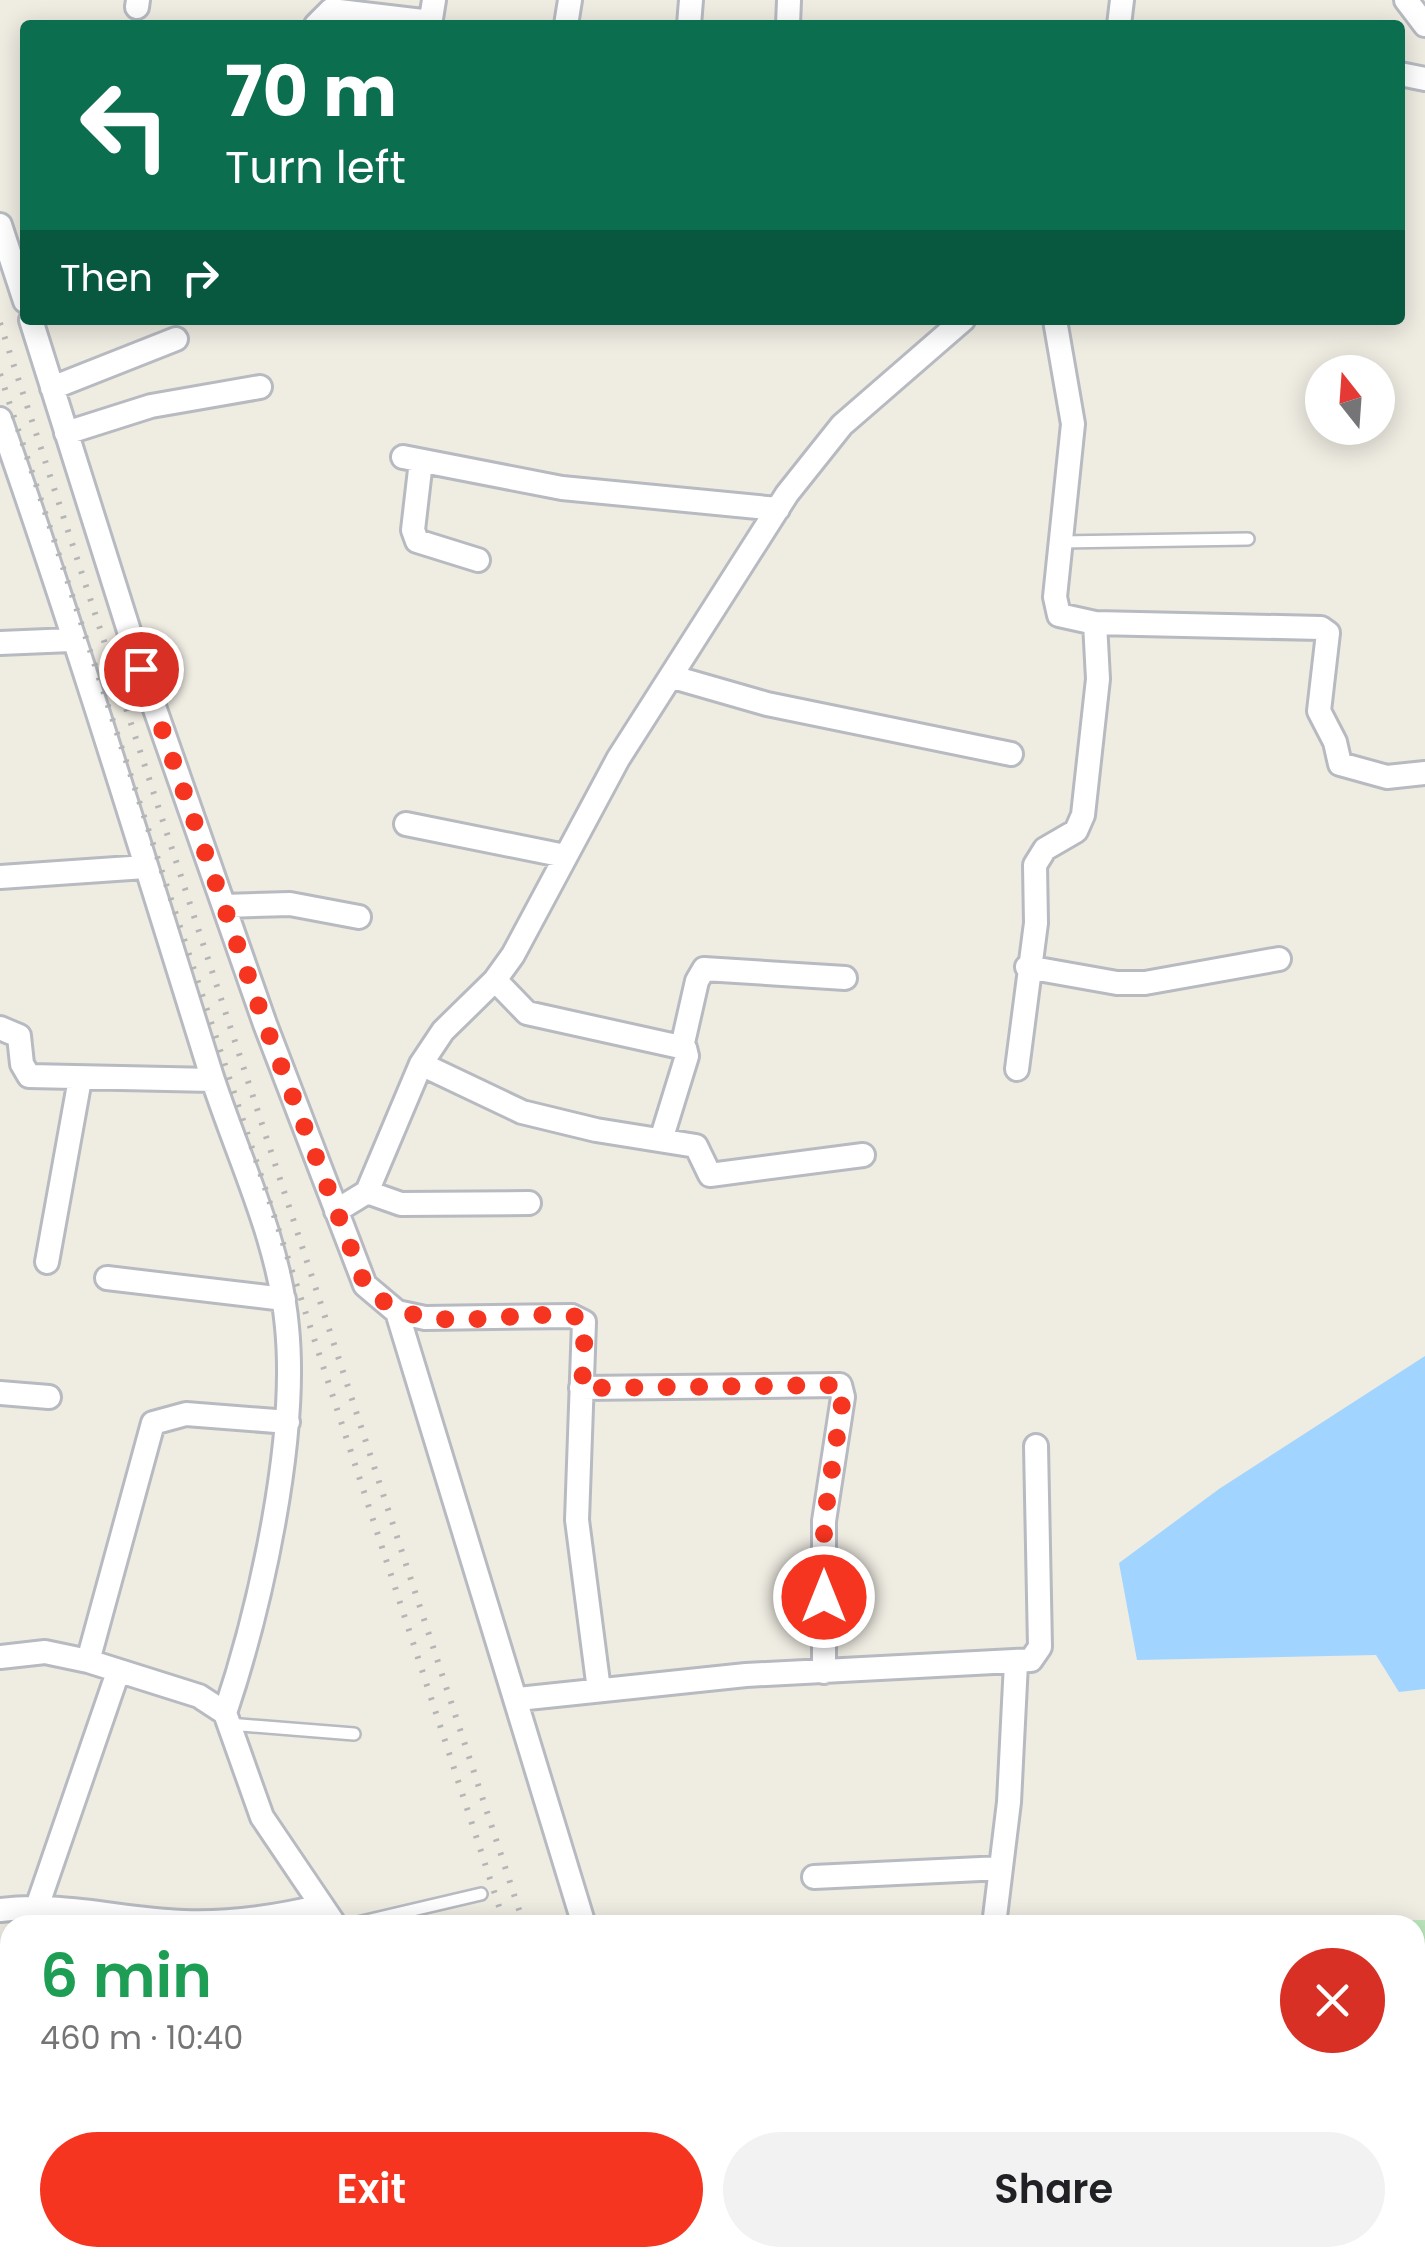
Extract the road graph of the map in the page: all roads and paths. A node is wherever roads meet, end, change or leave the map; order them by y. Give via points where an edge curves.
1 (1406, 0) edge
2 (432, 16) edge
3 (321, 20) edge
4 (1425, 25) edge
5 (0, 225) edge
6 (20, 286) edge
7 (33, 325) edge
8 (956, 325) edge
9 (1056, 325) edge
10 (176, 339) dead end
11 (260, 387) dead end
12 (52, 388) junction
13 (0, 419) edge
14 (66, 433) junction
15 (4, 443) edge
16 (778, 510) junction
17 (1248, 539) dead end
18 (1060, 542) junction
19 (478, 560) dead end
20 (1095, 623) junction
21 (71, 640) junction
22 (0, 643) edge
23 (673, 678) junction
24 (1011, 754) dead end
25 (1425, 773) edge
26 (406, 824) dead end
27 (566, 856) junction
28 (145, 867) junction
29 (0, 877) edge
30 (224, 906) junction
31 (358, 917) dead end
32 (1280, 959) dead end
33 (1027, 967) junction
34 (845, 978) dead end
35 (495, 980) junction
36 (0, 1028) edge
37 (682, 1048) junction
38 (421, 1064) junction
39 (1017, 1068) dead end
40 (80, 1079) junction
41 (213, 1080) junction
42 (661, 1140) junction
43 (863, 1155) dead end
44 (367, 1192) junction
45 (529, 1204) dead end
46 (336, 1211) junction
47 (46, 1262) dead end
48 (108, 1278) dead end
49 (284, 1300) junction
50 (397, 1312) junction
51 (582, 1388) junction
52 (0, 1393) edge
53 (48, 1397) dead end
54 (288, 1422) junction
55 (1036, 1446) dead end
56 (0, 1656) edge
57 (88, 1661) junction
58 (1016, 1663) junction
59 (118, 1672) junction
60 (824, 1672) junction
61 (599, 1690) junction
62 (518, 1699) junction
63 (227, 1719) junction
64 (354, 1734) dead end
65 (1001, 1868) junction
66 (814, 1876) dead end
67 (481, 1894) dead end
68 (37, 1908) junction
69 (0, 1910) edge
70 (110, 1915) edge
71 (328, 1915) edge
72 (392, 1915) edge
73 (581, 1915) edge
74 (995, 1915) edge

1 - 4 street
2 - 3 street via 331,10
5 - 6 street
7 - 12 street
8 - 16 street via 842,424
9 - 18 street via 1073,411
10 - 12 street
11 - 14 street via 151,406
12 - 14 street
13 - 15 street
14 - 30 street
15 - 21 street
16 - 19 street via 562,488 412,459 416,542
16 - 23 street
17 - 18 lane
18 - 20 street via 1056,610 1064,618
20 - 25 street via 1322,628 1330,646 1318,711 1340,764 1387,776
20 - 33 street via 1098,679 1082,823 1045,849 1035,865 1036,924
21 - 22 street
21 - 28 street
23 - 24 street
23 - 27 street via 618,759
26 - 27 street
27 - 35 street
28 - 29 street
28 - 41 street
30 - 31 street via 290,904
30 - 46 street
32 - 33 street via 1145,983
33 - 39 street
34 - 37 street via 704,970
35 - 37 street via 527,1013
35 - 38 street via 458,1013
36 - 40 street via 19,1036 29,1076
37 - 42 street via 687,1056
38 - 42 street via 522,1112
38 - 44 street
40 - 41 street
40 - 47 street
41 - 49 street
42 - 43 street via 698,1147 710,1175
44 - 45 street via 401,1204
44 - 46 street
46 - 50 street via 365,1285
48 - 49 street
49 - 54 street
50 - 51 street via 425,1318 579,1317 585,1326
50 - 62 street
51 - 60 street via 840,1385 824,1521
51 - 61 street via 577,1520
52 - 53 street
54 - 57 street via 186,1414 153,1423
54 - 63 street
55 - 58 street via 1040,1647 1036,1657
56 - 57 street via 45,1652
57 - 59 street
58 - 60 street
58 - 65 street
59 - 63 street via 198,1696
59 - 68 street
60 - 61 street
61 - 62 street
62 - 73 street
63 - 64 lane
63 - 71 street via 262,1818
65 - 66 street
65 - 74 street
67 - 72 lane
68 - 69 street
68 - 70 street

